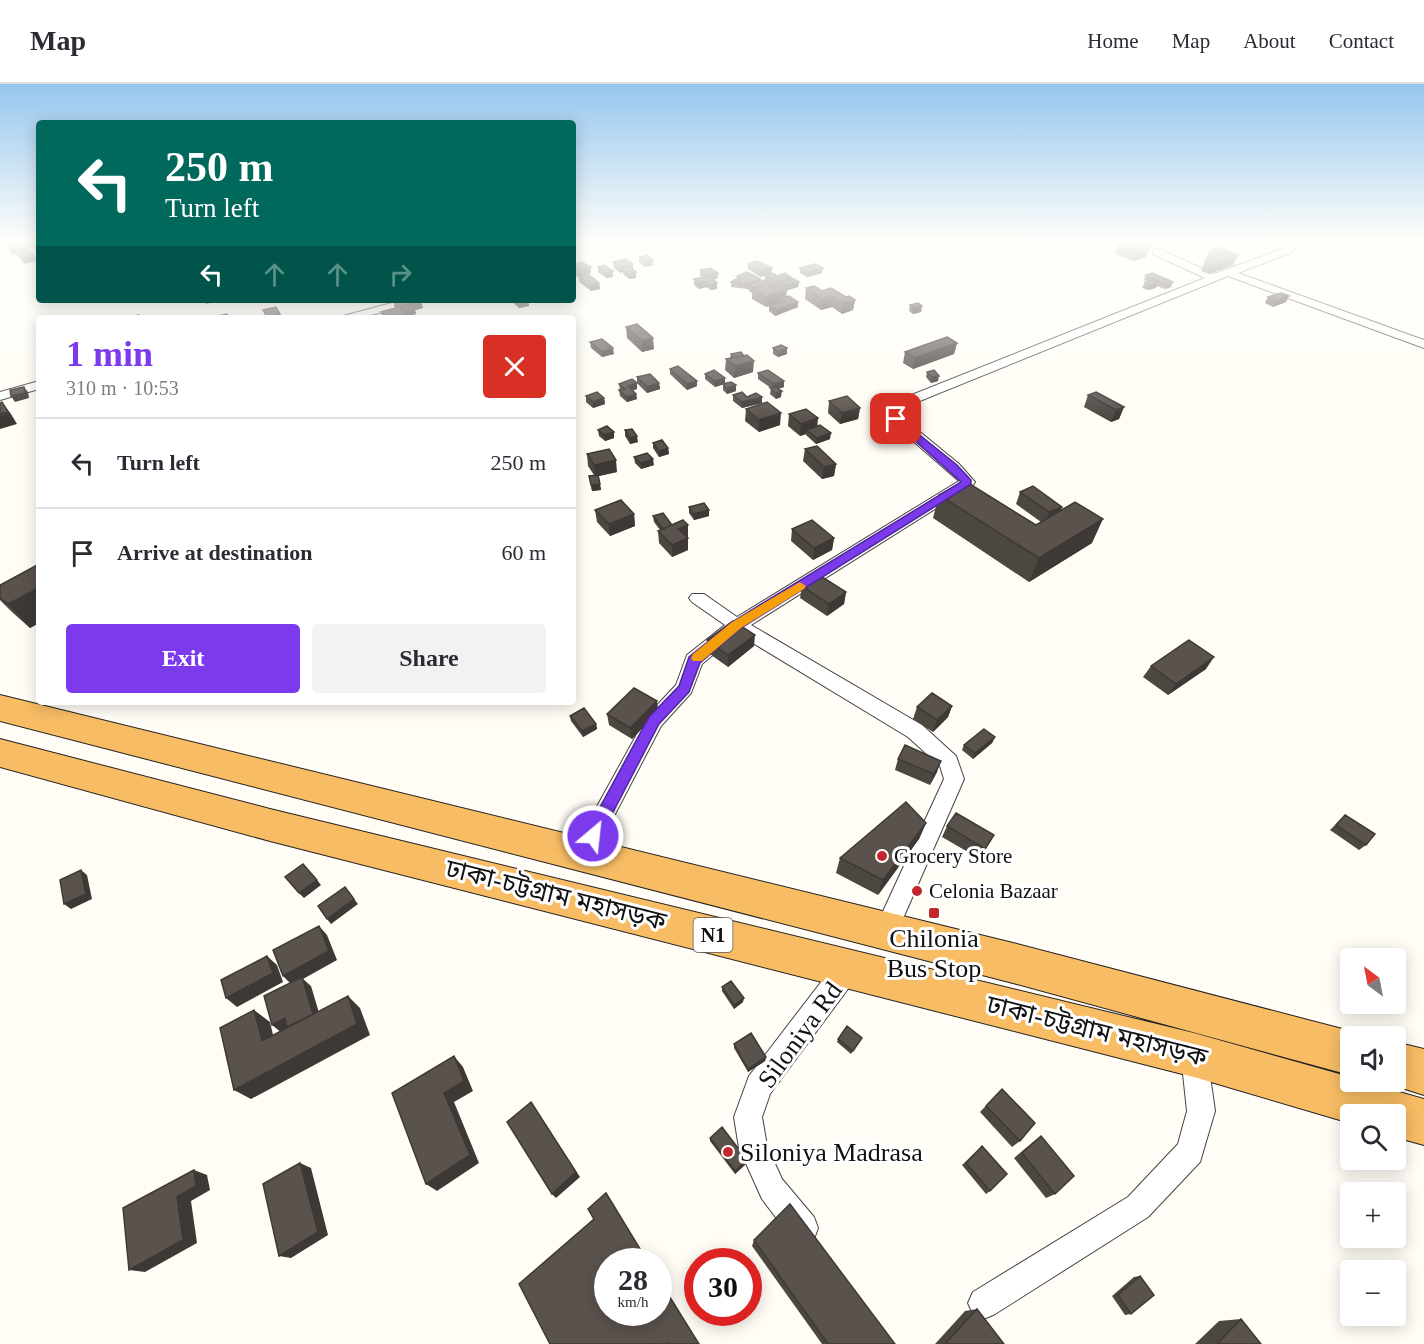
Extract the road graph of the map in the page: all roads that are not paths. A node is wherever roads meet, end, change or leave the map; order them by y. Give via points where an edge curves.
1 (1157, 302) edge
2 (1299, 302) edge
3 (396, 303) edge
4 (357, 315) edge
5 (1424, 344) edge
6 (36, 386) edge
7 (0, 396) edge
8 (698, 598) dead end
9 (737, 625) junction
10 (0, 708) edge
11 (89, 730) junction
12 (143, 744) junction
13 (0, 753) edge
14 (56, 768) junction
15 (106, 781) junction
16 (582, 855) junction
17 (885, 931) junction
18 (847, 969) junction
19 (1340, 1050) edge
20 (1194, 1055) junction
21 (1406, 1068) edge
22 (1424, 1072) edge
23 (1424, 1122) edge
24 (822, 1253) edge
25 (984, 1303) dead end

1 - 9 street via 899,405 896,419 968,482
2 - 5 street
3 - 4 street
6 - 7 street
8 - 9 street
9 - 16 street via 694,660 684,688 654,721
9 - 17 street via 915,731 949,762 954,779
10 - 11 highway, ঢাকা-চট্টগ্রাম মহাসড়ক / N1
11 - 12 highway, ঢাকা-চট্টগ্রাম মহাসড়ক / N1
11 - 14 highway via 96,739 90,752 75,763
12 - 15 highway via 130,743 106,756 98,774
12 - 16 highway, ঢাকা-চট্টগ্রাম মহাসড়ক / N1
13 - 14 highway, ঢাকা-চট্টগ্রাম মহাসড়ক / N1
14 - 15 highway, ঢাকা-চট্টগ্রাম মহাসড়ক / N1
15 - 18 highway, ঢাকা-চট্টগ্রাম মহাসড়ক / N1
16 - 17 highway, ঢাকা-চট্টগ্রাম মহাসড়ক / N1
17 - 19 highway, ঢাকা-চট্টগ্রাম মহাসড়ক / N1
18 - 20 highway, ঢাকা-চট্টগ্রাম মহাসড়ক / N1
18 - 24 street, Siloniya Rd via 759,1086 748,1117 753,1148 772,1190
20 - 23 highway, ঢাকা-চট্টগ্রাম মহাসড়ক / N1
20 - 25 street via 1201,1111 1190,1152 1138,1207
21 - 22 highway

